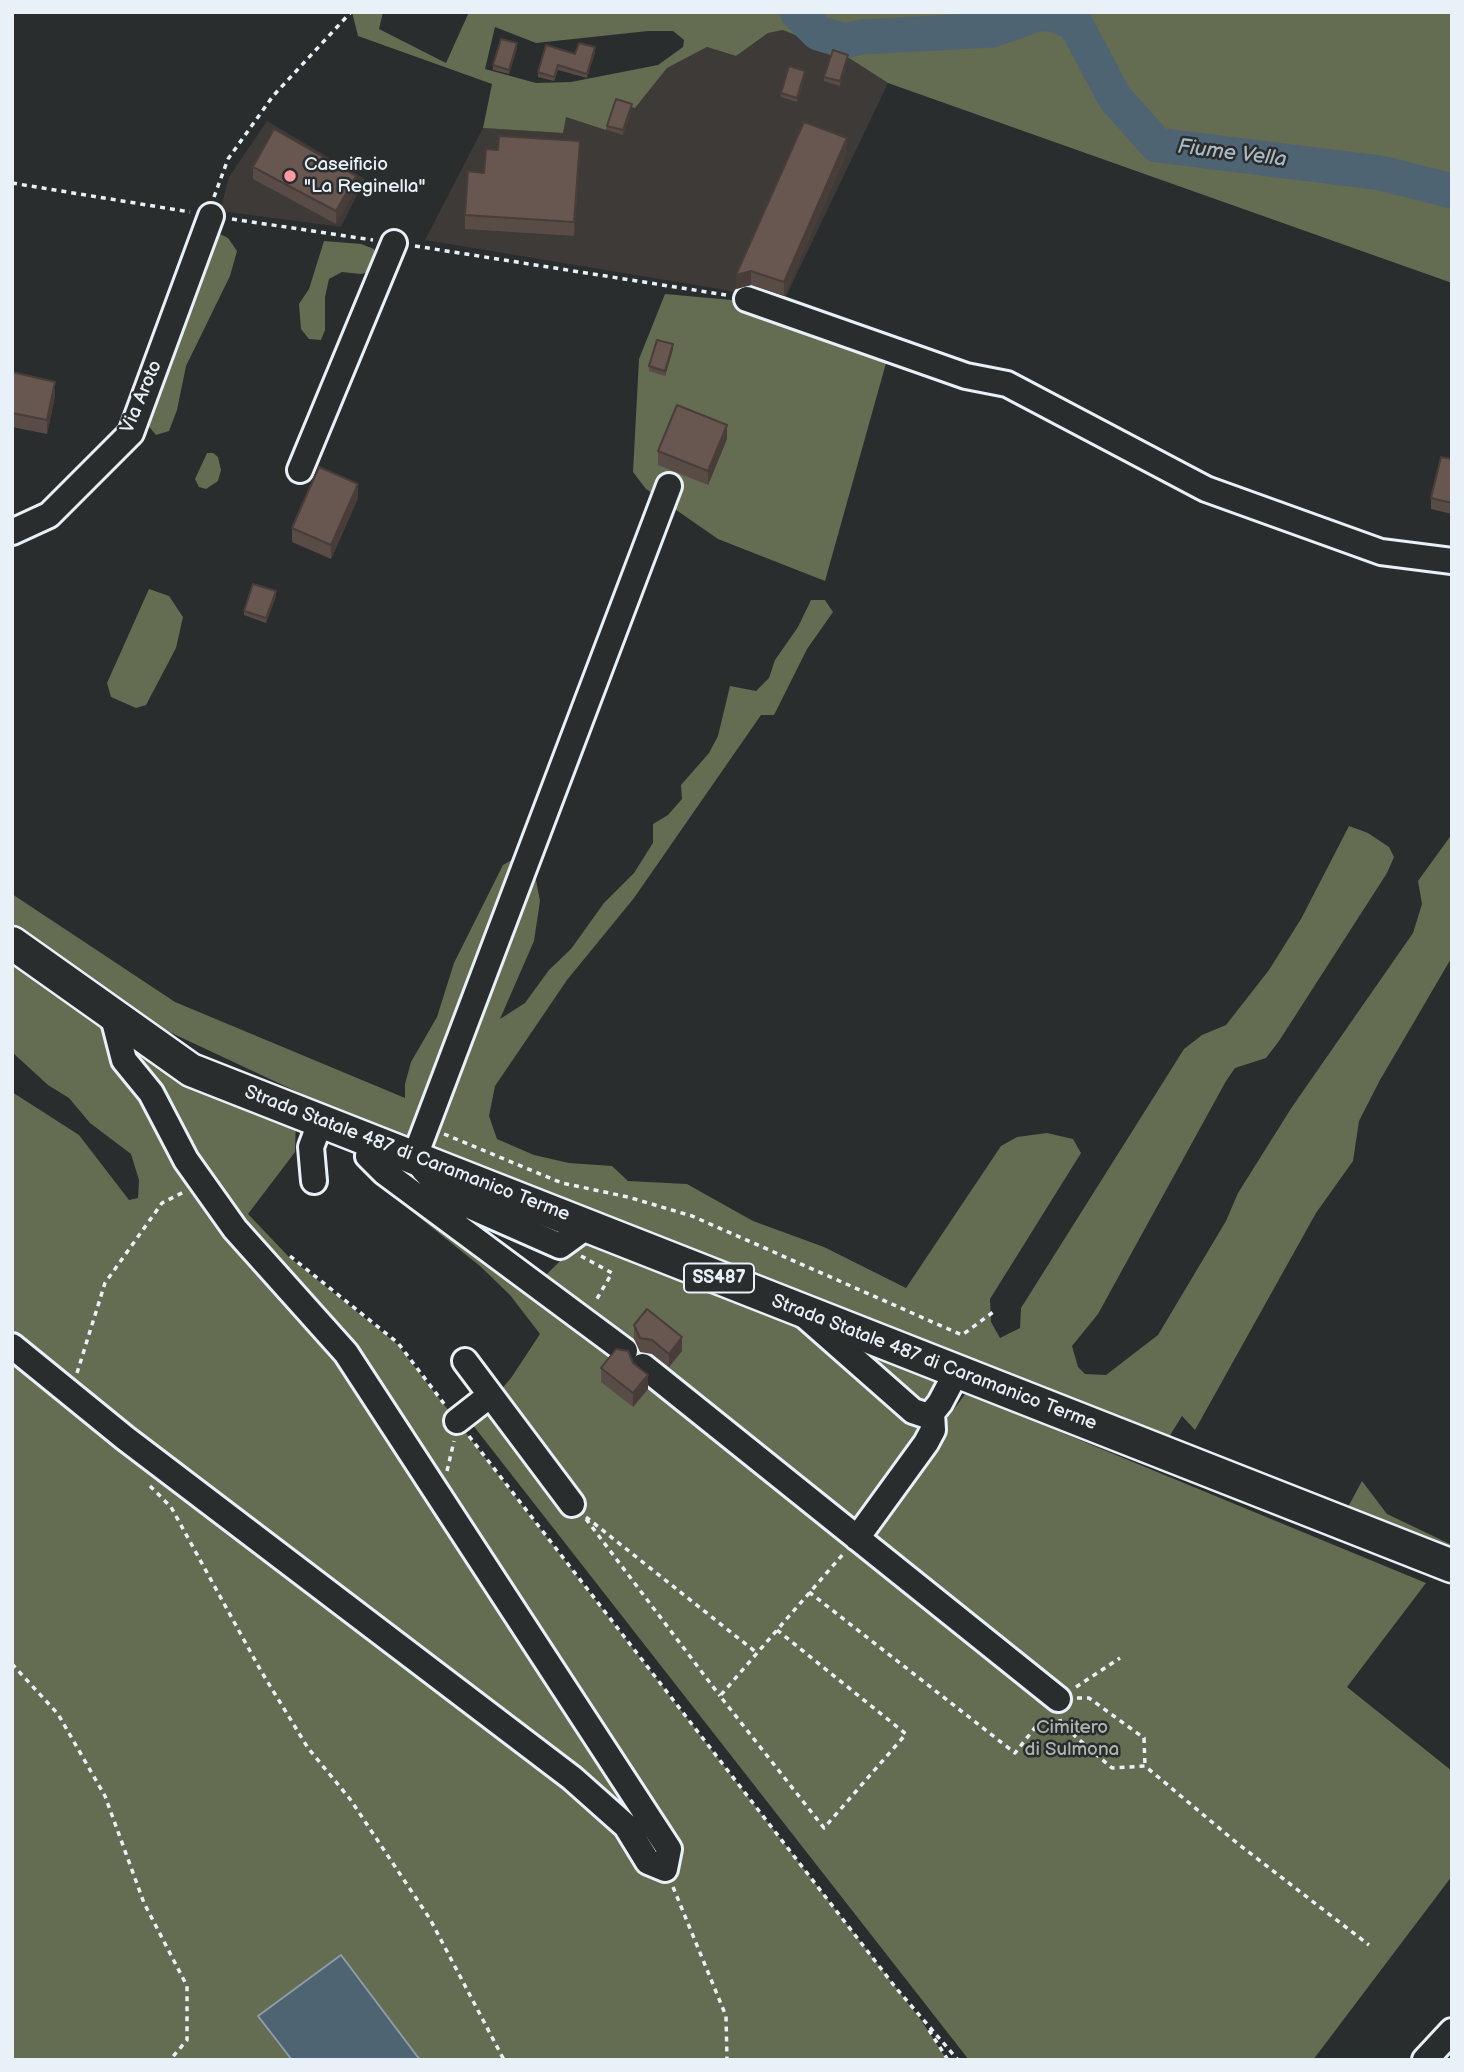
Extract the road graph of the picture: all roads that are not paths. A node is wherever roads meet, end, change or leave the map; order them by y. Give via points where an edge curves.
1 (211, 216) road end
2 (394, 243) dead end
3 (747, 299) dead end
4 (300, 470) dead end
5 (669, 485) dead end
6 (12, 532) edge
7 (1452, 561) edge
8 (12, 943) edge
9 (113, 1017) junction
10 (321, 1120) junction
11 (372, 1140) junction
12 (419, 1158) junction
13 (314, 1181) dead end
14 (589, 1225) junction
15 (798, 1310) junction
16 (12, 1346) edge
17 (465, 1361) dead end
18 (957, 1371) junction
19 (489, 1395) junction
20 (932, 1413) junction
21 (461, 1426) road end
22 (572, 1504) dead end
23 (857, 1538) junction
24 (1452, 1566) edge
25 (1058, 1699) road end
26 (1452, 2031) edge
27 (1425, 2060) edge

1 - 6 street, Via Aroto via 131,433 49,515
2 - 4 street
3 - 7 street via 966,376 1007,384 1206,489 1381,552
5 - 12 street via 426,1127
8 - 9 main road, Strada Statale 487 di Caramanico Terme / SS487
9 - 10 main road, Strada Statale 487 di Caramanico Terme / SS487 via 191,1070
9 - 16 street via 124,1060 152,1093 196,1175 235,1229 346,1353 669,1849 665,1869 648,1862 626,1826 572,1778
10 - 11 main road, Strada Statale 487 di Caramanico Terme / SS487
10 - 13 street via 311,1147
11 - 12 main road, Strada Statale 487 di Caramanico Terme / SS487
11 - 23 street via 368,1156 384,1172 634,1359
12 - 14 main road, Strada Statale 487 di Caramanico Terme / SS487
12 - 14 street via 423,1169 449,1197 560,1246
14 - 15 main road, Strada Statale 487 di Caramanico Terme / SS487
15 - 18 main road, Strada Statale 487 di Caramanico Terme / SS487
15 - 20 street via 913,1411
17 - 19 street
18 - 20 street
18 - 24 main road, Strada Statale 487 di Caramanico Terme / SS487
19 - 21 street
19 - 22 street
20 - 23 street via 933,1430 926,1443
23 - 25 street
26 - 27 street

